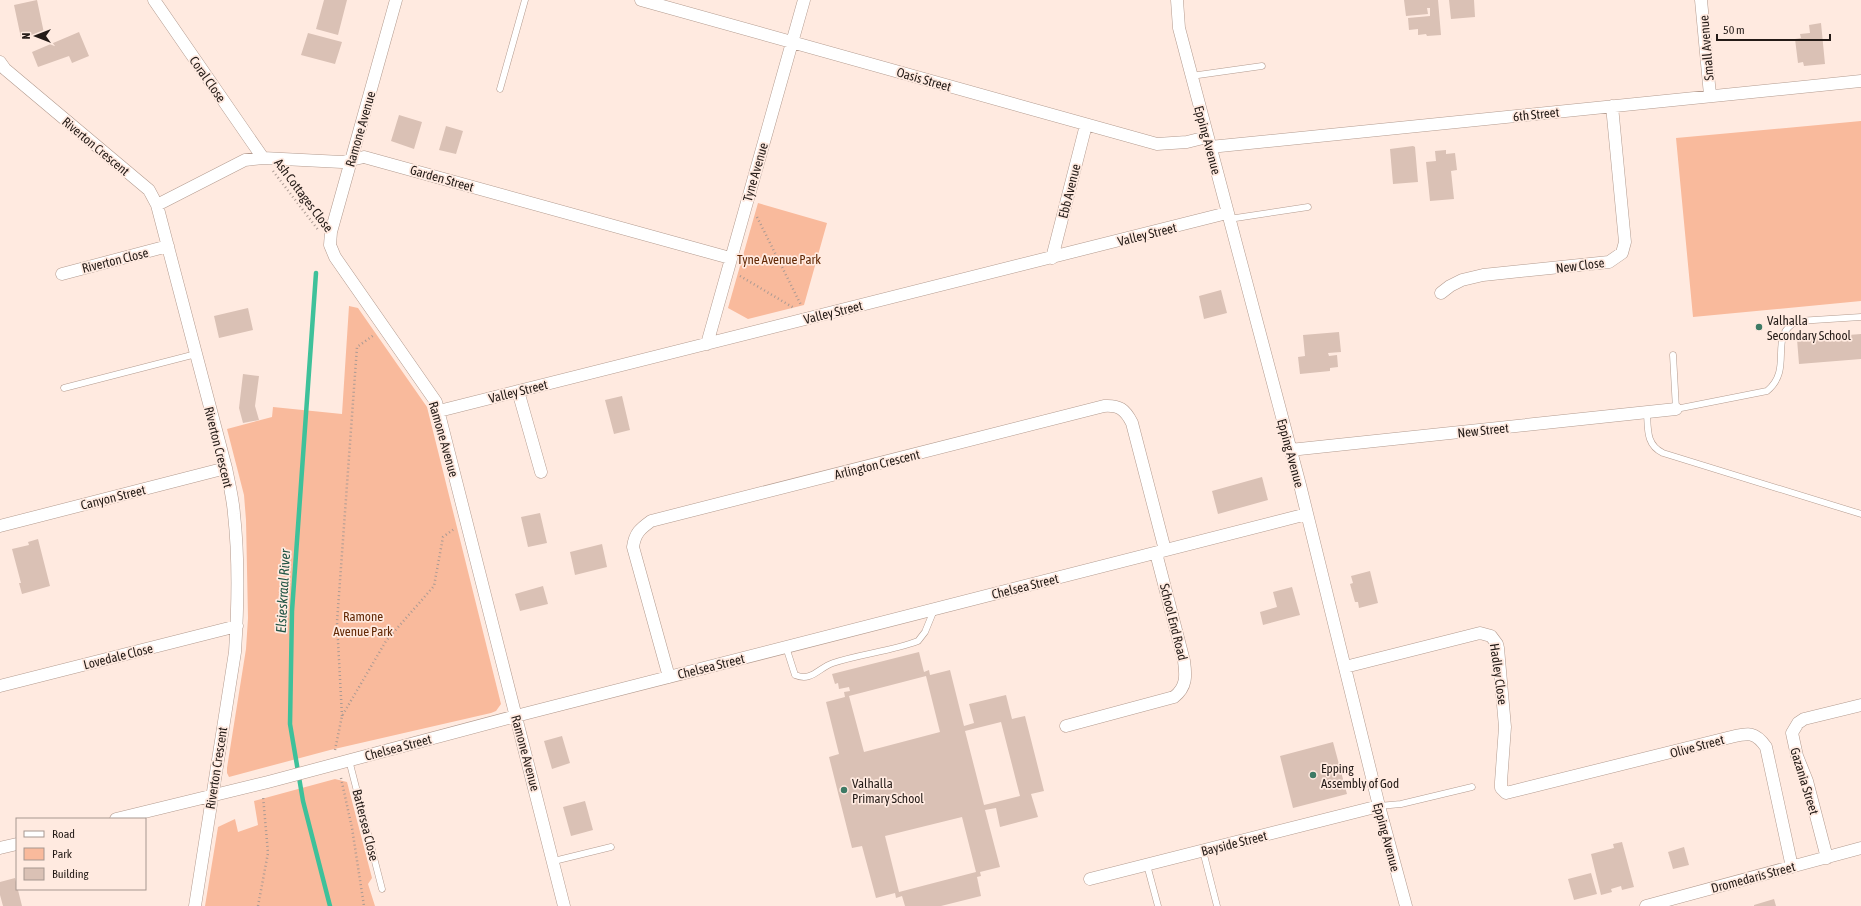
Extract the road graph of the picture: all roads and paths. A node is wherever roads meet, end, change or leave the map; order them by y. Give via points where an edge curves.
1 (154, 0) edge
2 (396, 0) edge
3 (525, 0) edge
4 (641, 0) edge
5 (804, 0) edge
6 (1177, 0) edge
7 (1701, 0) edge
8 (793, 41) junction
9 (0, 62) edge
10 (1262, 66) dead end
11 (1191, 76) junction
12 (1861, 81) edge
13 (500, 89) dead end
14 (1710, 95) junction
15 (1612, 106) junction
16 (1086, 125) junction
17 (1209, 142) junction
18 (263, 158) junction
19 (352, 160) junction
20 (157, 205) junction
21 (1308, 207) dead end
22 (755, 213) dead end
23 (1228, 216) junction
24 (330, 245) junction
25 (168, 246) junction
26 (730, 258) junction
27 (1052, 258) junction
28 (62, 274) dead end
29 (738, 275) dead end
30 (1441, 293) dead end
31 (801, 305) dead end
32 (799, 311) dead end
33 (1861, 317) edge
34 (385, 328) junction
35 (707, 344) junction
36 (196, 354) junction
37 (1673, 355) dead end
38 (64, 388) dead end
39 (518, 391) junction
40 (1676, 409) junction
41 (438, 411) junction
42 (1647, 412) junction
43 (1290, 450) junction
44 (226, 468) junction
45 (541, 472) dead end
46 (1307, 514) junction
47 (1861, 514) edge
48 (466, 520) junction
49 (0, 526) edge
50 (1160, 551) junction
51 (934, 610) junction
52 (237, 626) junction
53 (786, 647) junction
54 (1345, 667) junction
55 (669, 677) junction
56 (0, 686) edge
57 (1861, 705) edge
58 (342, 716) junction
59 (516, 716) junction
60 (1066, 726) dead end
61 (335, 758) junction
62 (350, 760) junction
63 (341, 778) dead end
64 (1472, 787) dead end
65 (1504, 792) joint
66 (211, 795) junction
67 (263, 795) dead end
68 (1379, 806) junction
69 (120, 818) edge
70 (16, 844) edge
71 (611, 847) dead end
72 (0, 848) edge
73 (1861, 848) edge
74 (1203, 851) junction
75 (1827, 858) junction
76 (554, 861) junction
77 (1147, 865) junction
78 (1792, 867) junction
79 (1090, 879) dead end
80 (382, 890) dead end
81 (1660, 904) edge
82 (195, 906) edge
83 (258, 906) edge
84 (364, 906) edge
85 (564, 906) edge
86 (1158, 906) edge
87 (1217, 906) edge
88 (1406, 906) edge
89 (1646, 906) edge

1 - 18 street, Coral Close
2 - 19 street, Ramone Avenue
3 - 13 lane
4 - 8 street, Oasis Street
5 - 8 street, Tyne Avenue
6 - 11 street, Epping Avenue via 1179,28
7 - 14 street, Small Avenue
8 - 16 street, Oasis Street
8 - 26 street, Tyne Avenue
9 - 20 street, Riverton Crescent via 5,69 149,190
10 - 11 lane
11 - 17 street, Epping Avenue
12 - 14 street, 6th Street
14 - 15 street, 6th Street
15 - 17 street, 6th Street
15 - 30 street, New Close via 1625,242 1622,253 1609,262 1483,275 1462,280
16 - 17 street, Oasis Street via 1157,144
16 - 27 street, Ebb Avenue
17 - 23 street, Epping Avenue
18 - 19 street, Garden Street via 342,162
18 - 20 street, Garden Street via 245,160 232,165
18 - 24 path, Ash Cottages Close
19 - 24 street, Ramone Avenue via 331,232
19 - 26 street, Garden Street via 364,157
20 - 25 street, Riverton Crescent
21 - 23 lane
22 - 31 path
23 - 27 street, Valley Street
23 - 43 street, Epping Avenue
24 - 34 street, Ramone Avenue via 335,257
25 - 28 street, Riverton Close
25 - 36 street, Riverton Crescent
26 - 35 street, Tyne Avenue
27 - 35 street, Valley Street
29 - 32 path
33 - 40 lane via 1793,323 1783,334 1780,372 1775,384 1767,391
34 - 41 street, Ramone Avenue via 436,402
34 - 58 path via 356,347 337,622
35 - 39 street, Valley Street
36 - 38 lane
36 - 44 street, Riverton Crescent
37 - 40 lane
39 - 41 street, Valley Street
39 - 45 street
40 - 42 street, New Street
41 - 48 street, Ramone Avenue
42 - 43 street, New Street
42 - 47 lane via 1651,443 1656,450
43 - 46 street, Epping Avenue
44 - 49 street, Canyon Street
44 - 52 street, Riverton Crescent via 234,512 237,550
46 - 50 street, Chelsea Street
46 - 54 street, Epping Avenue
48 - 58 path via 443,537 434,586 386,642
48 - 59 street, Ramone Avenue
50 - 51 street, Chelsea Street
50 - 55 street, Arlington Crescent via 1132,423 1127,412 1113,405 651,521 640,528 633,547
50 - 60 street, School End Road via 1184,660 1185,685 1174,697
51 - 53 street, Chelsea Street
51 - 53 lane via 925,632 918,641 832,663 808,678 795,675
52 - 56 street, Lovedale Close
52 - 66 street, Riverton Crescent
53 - 55 street, Chelsea Street
54 - 65 street, Hadley Close via 1480,633 1491,636 1497,644 1506,727 1501,782
54 - 68 street, Epping Avenue
55 - 59 street, Chelsea Street
57 - 75 street, Gazania Street via 1804,719 1792,733
58 - 61 path
59 - 62 street, Chelsea Street
59 - 76 street, Ramone Avenue
61 - 62 street, Chelsea Street
61 - 66 street, Chelsea Street via 268,782
62 - 80 lane, Battersea Close
63 - 84 path
64 - 68 lane via 1401,804
65 - 78 street, Olive Street via 1509,794 1731,737 1753,735 1760,738 1766,747
66 - 69 street, Chelsea Street
66 - 82 street, Riverton Crescent
67 - 83 path via 268,853
68 - 74 street, Bayside Street
68 - 88 street, Epping Avenue
70 - 72 street
71 - 76 lane
73 - 75 street, Dromedaris Street
74 - 77 street, Bayside Street
74 - 87 lane
75 - 78 street, Dromedaris Street
76 - 85 street, Ramone Avenue
77 - 79 street, Bayside Street
77 - 86 lane
78 - 81 street, Dromedaris Street
81 - 89 street, Dromedaris Street

